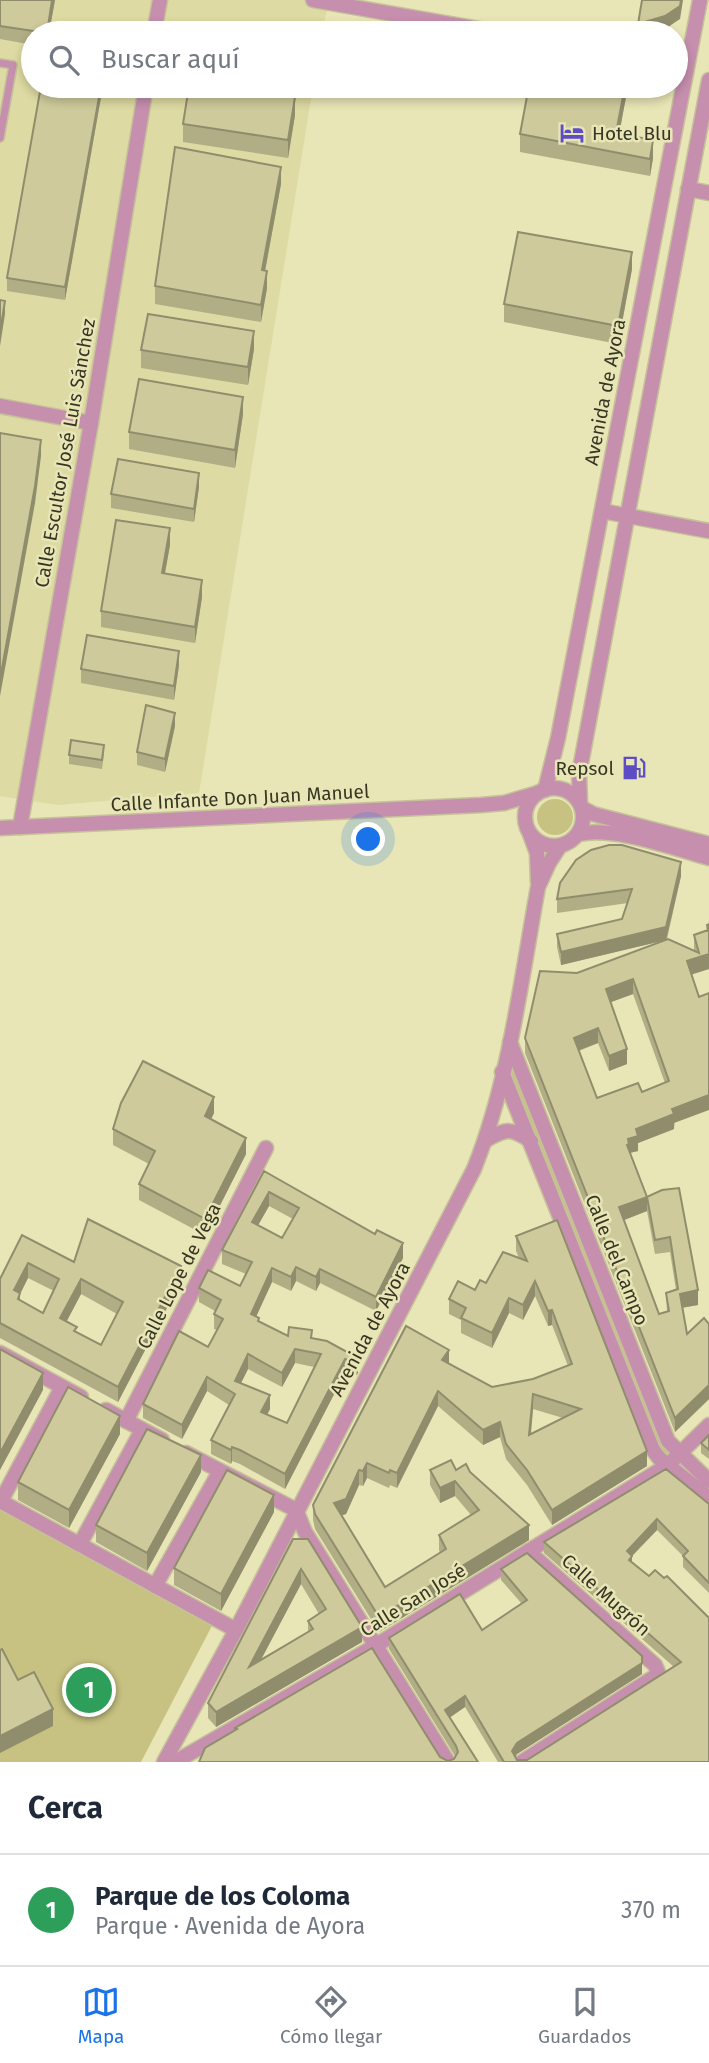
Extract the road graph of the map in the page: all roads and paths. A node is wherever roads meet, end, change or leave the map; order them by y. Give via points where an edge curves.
1 (160, 0) edge
2 (313, 0) edge
3 (700, 0) edge
4 (156, 21) edge
5 (433, 21) edge
6 (688, 43) edge
7 (0, 62) edge
8 (709, 80) edge
9 (144, 98) edge
10 (678, 98) edge
11 (0, 138) edge
12 (669, 165) junction
13 (691, 170) junction
14 (688, 189) junction
15 (709, 193) edge
16 (660, 211) junction
17 (683, 215) junction
18 (0, 406) edge
19 (91, 423) junction
20 (602, 511) junction
21 (628, 516) junction
22 (709, 531) edge
23 (541, 792) junction
24 (581, 805) junction
25 (481, 806) junction
26 (20, 827) junction
27 (528, 827) junction
28 (0, 828) edge
29 (579, 834) junction
30 (709, 844) edge
31 (560, 846) junction
32 (709, 858) edge
33 (538, 887) junction
34 (509, 1040) junction
35 (502, 1072) junction
36 (486, 1140) junction
37 (531, 1141) junction
38 (266, 1148) dead end
39 (0, 1353) edge
40 (62, 1387) junction
41 (126, 1421) junction
42 (709, 1424) edge
43 (142, 1430) junction
44 (679, 1453) junction
45 (668, 1465) junction
46 (220, 1471) junction
47 (709, 1481) edge
48 (709, 1498) edge
49 (0, 1501) edge
50 (296, 1510) junction
51 (80, 1544) junction
52 (528, 1551) junction
53 (155, 1586) junction
54 (236, 1630) junction
55 (375, 1646) junction
56 (163, 1762) edge
57 (175, 1762) edge
58 (448, 1762) edge
59 (522, 1762) edge

1 - 4 street
2 - 5 street
3 - 6 street, Avenida de Ayora
7 - 11 lane via 13,65
8 - 13 street
9 - 19 street, Calle Escultor José Luis Sánchez
10 - 12 street, Avenida de Ayora
12 - 13 street
12 - 16 street, Avenida de Ayora
13 - 14 street
14 - 15 street
14 - 17 street
16 - 17 street
16 - 20 street, Avenida de Ayora
17 - 21 street
18 - 19 street
19 - 26 street, Calle Escultor José Luis Sánchez
20 - 21 street
20 - 23 street, Avenida de Ayora via 558,738
21 - 22 street
21 - 24 street via 579,774
23 - 24 street via 566,790
23 - 25 street, Calle Infante Don Juan Manuel
23 - 27 street via 528,806
24 - 29 street
24 - 30 street via 593,814
25 - 26 street, Calle Infante Don Juan Manuel
25 - 27 street, Calle Infante Don Juan Manuel via 502,809
26 - 28 street, Calle Infante Don Juan Manuel
27 - 31 street via 543,844
27 - 33 street, Avenida de Ayora via 537,853
29 - 31 street
29 - 32 street via 612,833
31 - 33 street, Avenida de Ayora
33 - 34 street, Avenida de Ayora
34 - 35 street, Avenida de Ayora
34 - 44 street, Calle del Campo via 668,1441
35 - 36 street, Avenida de Ayora
35 - 37 street, Calle del Campo
36 - 37 street via 510,1130
36 - 50 street, Avenida de Ayora
37 - 45 street, Calle del Campo via 653,1450
38 - 41 street, Calle Lope de Vega
39 - 40 street
40 - 41 street
40 - 49 street
41 - 43 street
42 - 44 street, Calle San José
43 - 46 street
43 - 51 street
44 - 45 street, Calle San José
44 - 47 street, Calle del Campo
45 - 48 street, Calle del Campo
45 - 52 street, Calle San José
46 - 50 street
46 - 53 street
49 - 51 street
50 - 54 street, Avenida de Ayora
50 - 55 street
51 - 53 street
52 - 55 street, Calle San José
52 - 59 street, Calle Mugrón via 658,1668 656,1676
53 - 54 street
54 - 56 street, Avenida de Ayora
55 - 57 street, Calle San José
55 - 58 street

